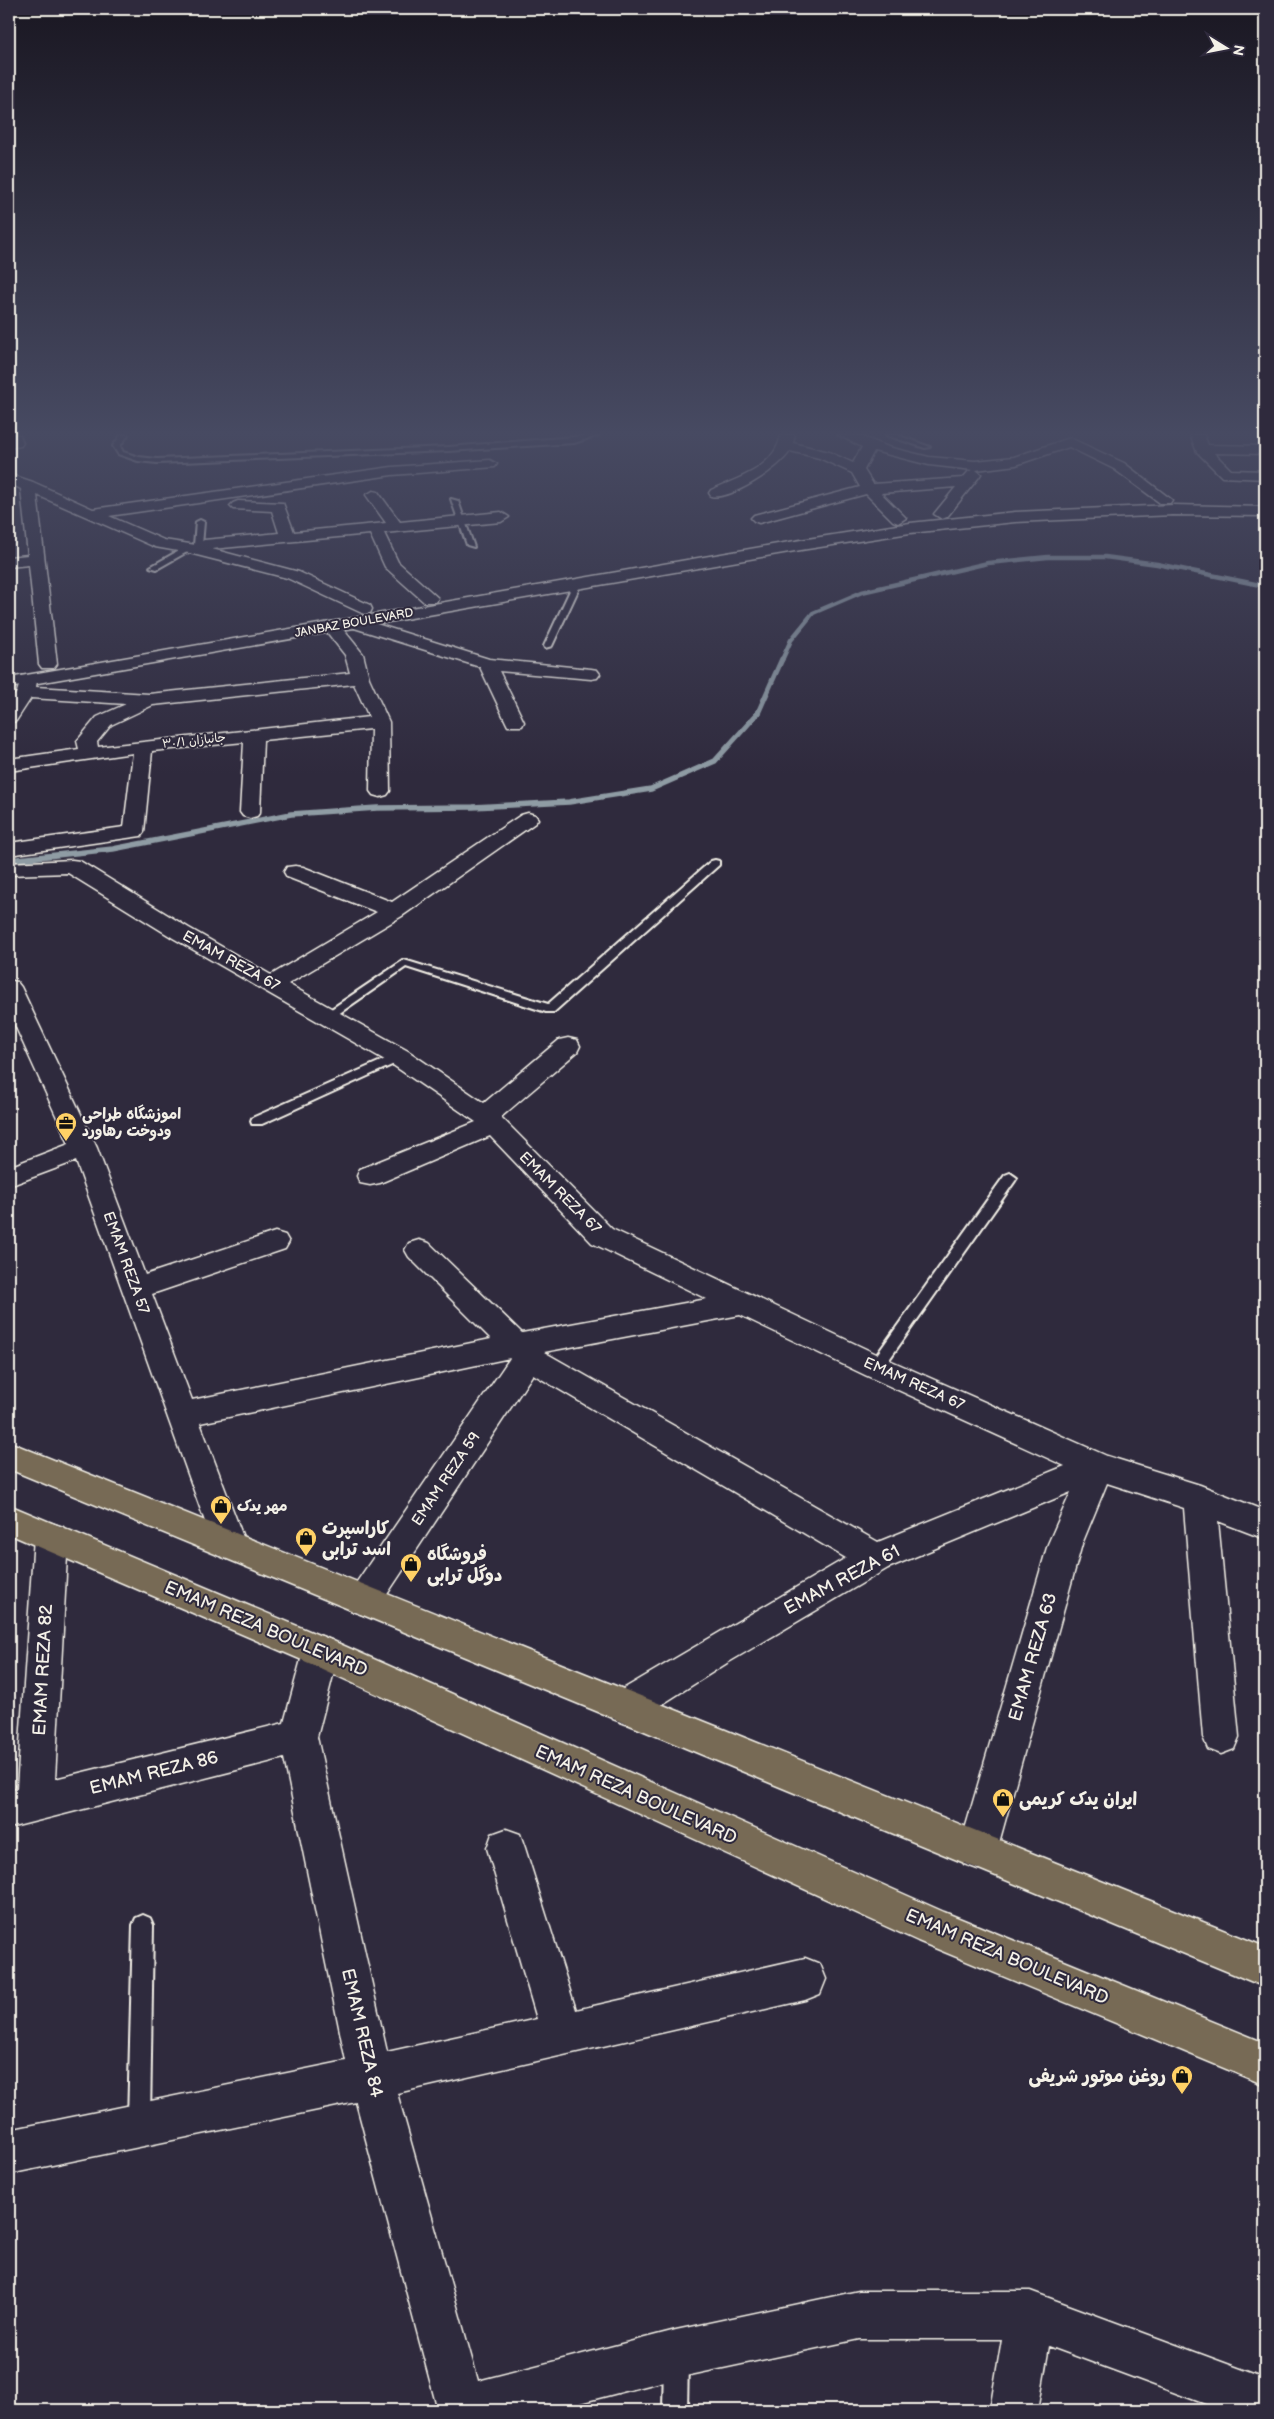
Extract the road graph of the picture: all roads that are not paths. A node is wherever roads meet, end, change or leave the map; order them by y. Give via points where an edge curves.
1 (22, 548) edge
2 (34, 548) edge
3 (192, 548) edge
4 (197, 548) edge
5 (384, 548) edge
6 (721, 548) edge
7 (785, 548) edge
8 (35, 553) junction
9 (9, 562) edge
10 (154, 567) dead end
11 (546, 584) junction
12 (576, 586) junction
13 (430, 598) junction
14 (360, 616) junction
15 (332, 627) junction
16 (548, 646) dead end
17 (48, 664) junction
18 (487, 664) junction
19 (9, 670) edge
20 (591, 674) dead end
21 (360, 678) junction
22 (9, 683) edge
23 (27, 686) junction
24 (150, 700) junction
25 (9, 717) edge
26 (380, 722) junction
27 (515, 722) dead end
28 (254, 734) junction
29 (143, 746) junction
30 (89, 753) junction
31 (9, 765) edge
32 (380, 791) dead end
33 (250, 812) dead end
34 (528, 819) dead end
35 (9, 849) edge
36 (715, 863) dead end
37 (9, 869) edge
38 (295, 872) dead end
39 (394, 911) junction
40 (272, 984) junction
41 (9, 987) edge
42 (327, 1016) junction
43 (568, 1046) dead end
44 (399, 1057) junction
45 (489, 1121) junction
46 (257, 1122) dead end
47 (84, 1148) junction
48 (370, 1176) dead end
49 (9, 1177) edge
50 (1010, 1178) dead end
51 (275, 1242) dead end
52 (419, 1250) dead end
53 (135, 1288) junction
54 (743, 1303) junction
55 (521, 1352) junction
56 (876, 1367) junction
57 (181, 1415) junction
58 (9, 1455) edge
59 (1098, 1467) junction
60 (1200, 1499) junction
61 (9, 1519) edge
62 (1265, 1525) edge
63 (51, 1537) junction
64 (229, 1545) junction
65 (876, 1558) junction
66 (364, 1600) junction
67 (322, 1652) junction
68 (626, 1707) junction
69 (299, 1737) junction
70 (1221, 1737) dead end
71 (22, 1806) edge
72 (506, 1848) dead end
73 (978, 1850) junction
74 (143, 1925) dead end
75 (1265, 1967) edge
76 (805, 1979) dead end
77 (562, 2033) junction
78 (1265, 2064) edge
79 (371, 2078) junction
80 (138, 2128) junction
81 (9, 2152) edge
82 (1030, 2315) junction
83 (676, 2354) junction
84 (1265, 2402) edge
85 (461, 2410) edge
86 (675, 2410) edge
87 (1014, 2410) edge

1 - 8 street
2 - 8 street
3 - 10 lane
4 - 14 street via 293,575
5 - 13 street via 392,564
6 - 11 street, JANBAZ BOULEVARD
7 - 12 street, JANBAZ BOULEVARD
8 - 9 street
8 - 17 street
11 - 12 street, JANBAZ BOULEVARD
11 - 13 street, JANBAZ BOULEVARD
11 - 14 street, JANBAZ BOULEVARD
12 - 16 lane
13 - 14 street, JANBAZ BOULEVARD
14 - 15 street, JANBAZ BOULEVARD
14 - 17 street, JANBAZ BOULEVARD
14 - 18 street
15 - 21 street via 354,654
15 - 23 street, JANBAZ BOULEVARD
17 - 19 street, JANBAZ BOULEVARD
18 - 20 street
18 - 27 street
21 - 24 street
21 - 26 street
22 - 23 street, JANBAZ BOULEVARD
23 - 24 street
23 - 25 street
24 - 30 street via 104,721 87,741
26 - 28 street, جانبازان ۳۰/۱
26 - 32 street
28 - 29 street, جانبازان ۳۰/۱
28 - 33 street
29 - 30 street, جانبازان ۳۰/۱
29 - 35 street via 134,832
30 - 31 street, جانبازان ۳۰/۱
34 - 39 street
36 - 42 lane via 550,1009 404,963
37 - 40 street, EMAM REZA 67 via 72,866
38 - 39 street
39 - 40 street
40 - 42 street, EMAM REZA 67
41 - 47 street, EMAM REZA 57
42 - 44 street, EMAM REZA 67
43 - 45 street
44 - 45 street, EMAM REZA 67
44 - 46 lane
45 - 48 street
45 - 54 street, EMAM REZA 67 via 602,1236
47 - 49 street
47 - 53 street, EMAM REZA 57
50 - 56 lane
51 - 53 street
52 - 55 street
53 - 57 street, EMAM REZA 57
54 - 55 street
54 - 56 street, EMAM REZA 67
55 - 57 street
55 - 65 street
55 - 66 street, EMAM REZA 59
56 - 59 street, EMAM REZA 67
57 - 64 street, EMAM REZA 57
58 - 64 main road
59 - 60 street, EMAM REZA 67
59 - 65 street, EMAM REZA 61
59 - 73 street, EMAM REZA 63 via 1065,1544
60 - 62 street, EMAM REZA 67
60 - 70 street
61 - 63 main road, EMAM REZA BOULEVARD
63 - 67 main road, EMAM REZA BOULEVARD
63 - 71 street, EMAM REZA 82
64 - 66 main road
65 - 68 street, EMAM REZA 61
66 - 68 main road
67 - 69 street, EMAM REZA 84
67 - 78 main road, EMAM REZA BOULEVARD via 932,1927
68 - 73 main road
69 - 71 street, EMAM REZA 86
69 - 79 street, EMAM REZA 84
72 - 77 street
73 - 75 main road
74 - 80 lane
76 - 77 street
77 - 79 street
79 - 80 street
79 - 85 street, EMAM REZA 84
80 - 81 street
82 - 83 street via 858,2315
82 - 84 street
82 - 87 street
83 - 85 street
83 - 86 lane

